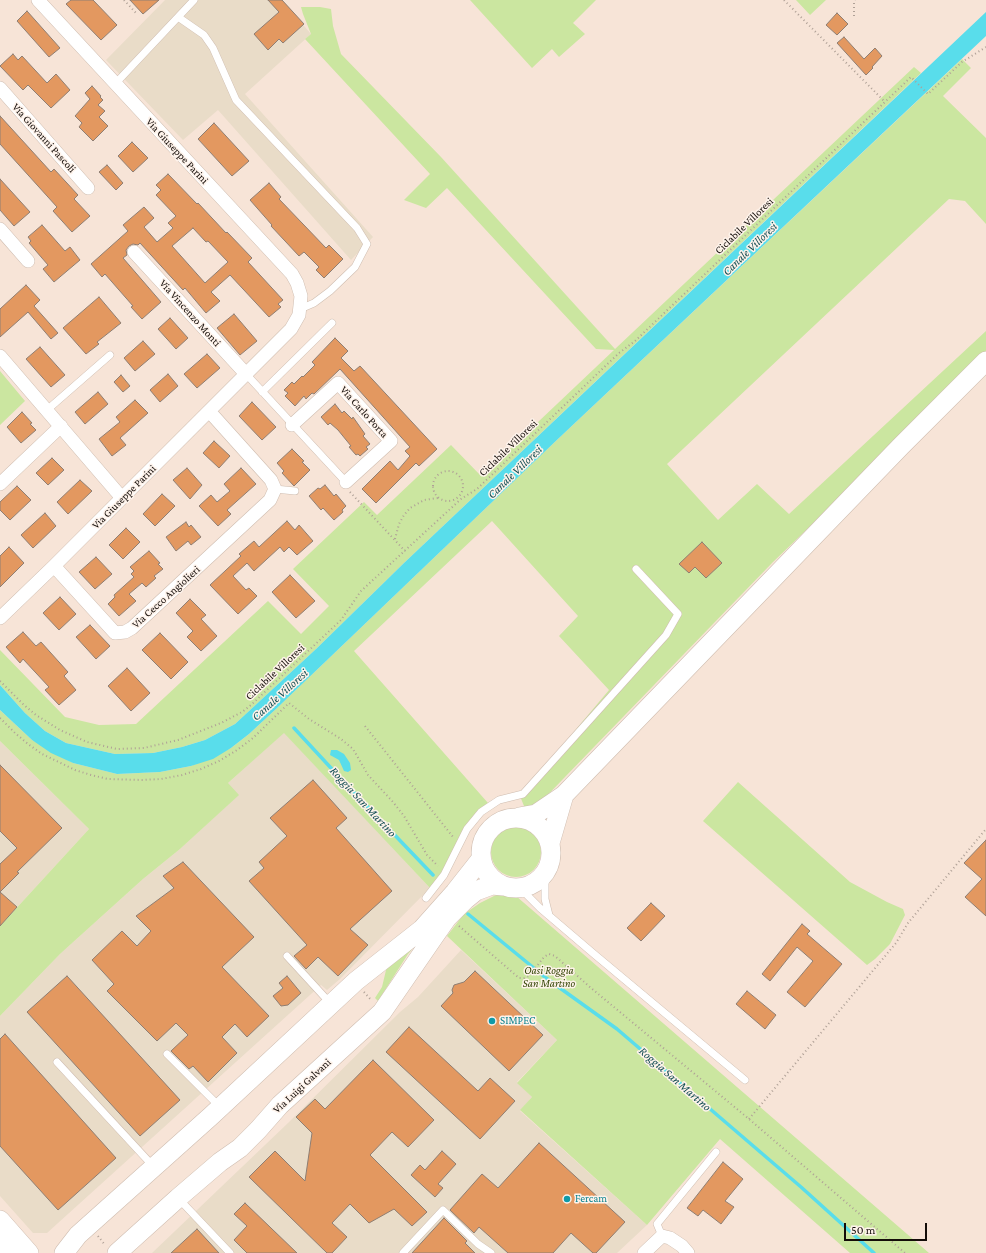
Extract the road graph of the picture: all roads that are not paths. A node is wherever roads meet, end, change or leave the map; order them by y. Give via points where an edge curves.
1 (38, 0) edge
2 (194, 0) edge
3 (178, 17) junction
4 (115, 84) junction
5 (0, 88) edge
6 (88, 188) dead end
7 (0, 229) edge
8 (134, 252) dead end
9 (28, 261) dead end
10 (300, 309) junction
11 (332, 323) dead end
12 (110, 355) dead end
13 (0, 356) edge
14 (986, 361) edge
15 (246, 374) junction
16 (262, 392) junction
17 (47, 410) junction
18 (209, 411) junction
19 (292, 425) junction
20 (61, 426) junction
21 (346, 482) joint
22 (0, 484) edge
23 (275, 489) junction
24 (295, 491) dead end
25 (122, 498) junction
26 (54, 566) junction
27 (636, 569) dead end
28 (0, 618) edge
29 (564, 795) junction
30 (519, 817) junction
31 (550, 843) junction
32 (481, 859) junction
33 (547, 870) junction
34 (510, 887) junction
35 (460, 896) junction
36 (426, 898) dead end
37 (549, 915) junction
38 (287, 956) dead end
39 (331, 1004) junction
40 (167, 1054) dead end
41 (57, 1062) dead end
42 (744, 1080) dead end
43 (220, 1108) junction
44 (716, 1152) dead end
45 (154, 1167) junction
46 (178, 1198) junction
47 (0, 1220) edge
48 (662, 1236) junction
49 (0, 1241) edge
50 (68, 1247) edge
51 (12, 1253) edge
52 (29, 1253) edge
53 (52, 1253) edge
54 (117, 1253) edge
55 (230, 1253) edge
56 (403, 1253) edge
57 (491, 1253) edge
58 (644, 1253) edge
59 (688, 1253) edge

1 - 4 street, Via Giuseppe Parini
2 - 3 lane
3 - 4 lane
3 - 10 lane via 204,35 213,48 236,100 357,228 367,244 355,266 330,291 314,303
4 - 10 street, Via Giuseppe Parini via 292,274 302,296
5 - 6 street, Via Giovanni Pascoli
7 - 9 street
8 - 15 street, Via Vincenzo Monti
10 - 15 street, Via Giuseppe Parini via 291,329
11 - 16 lane
12 - 17 lane
13 - 17 street
14 - 29 main road
15 - 16 lane
15 - 18 street, Via Giuseppe Parini
16 - 19 lane
17 - 20 street
18 - 23 street
18 - 25 street, Via Giuseppe Parini
19 - 21 lane
19 - 21 street, Via Carlo Porta via 338,384 391,441
20 - 22 street
20 - 25 street
23 - 24 lane
23 - 26 street, Via Cecco Angiolieri via 270,500 125,632 115,633
25 - 26 street, Via Giuseppe Parini
26 - 28 street, Via Giuseppe Parini
27 - 36 lane via 678,614 666,635 522,794 500,800 481,812 467,829 444,875
29 - 30 main road via 536,814
29 - 31 main road
30 - 31 main road via 532,821 544,830
30 - 32 main road via 500,821 490,829 481,846
31 - 33 main road via 551,857
32 - 34 main road via 488,875 497,883
32 - 35 main road
33 - 34 main road via 529,886
33 - 37 lane via 544,881
34 - 35 main road via 492,885
34 - 37 lane via 526,894
35 - 39 main road
35 - 46 main road, Via Luigi Galvani via 382,1012 280,1105 240,1148
37 - 42 lane
38 - 39 lane
39 - 43 main road
40 - 43 lane
41 - 45 lane
43 - 45 main road
44 - 48 lane via 657,1224
45 - 50 main road
46 - 54 main road, Via Luigi Galvani
46 - 55 lane
47 - 52 main road
48 - 58 street
48 - 59 street via 670,1238
49 - 51 main road
50 - 53 main road
56 - 57 lane via 443,1210

